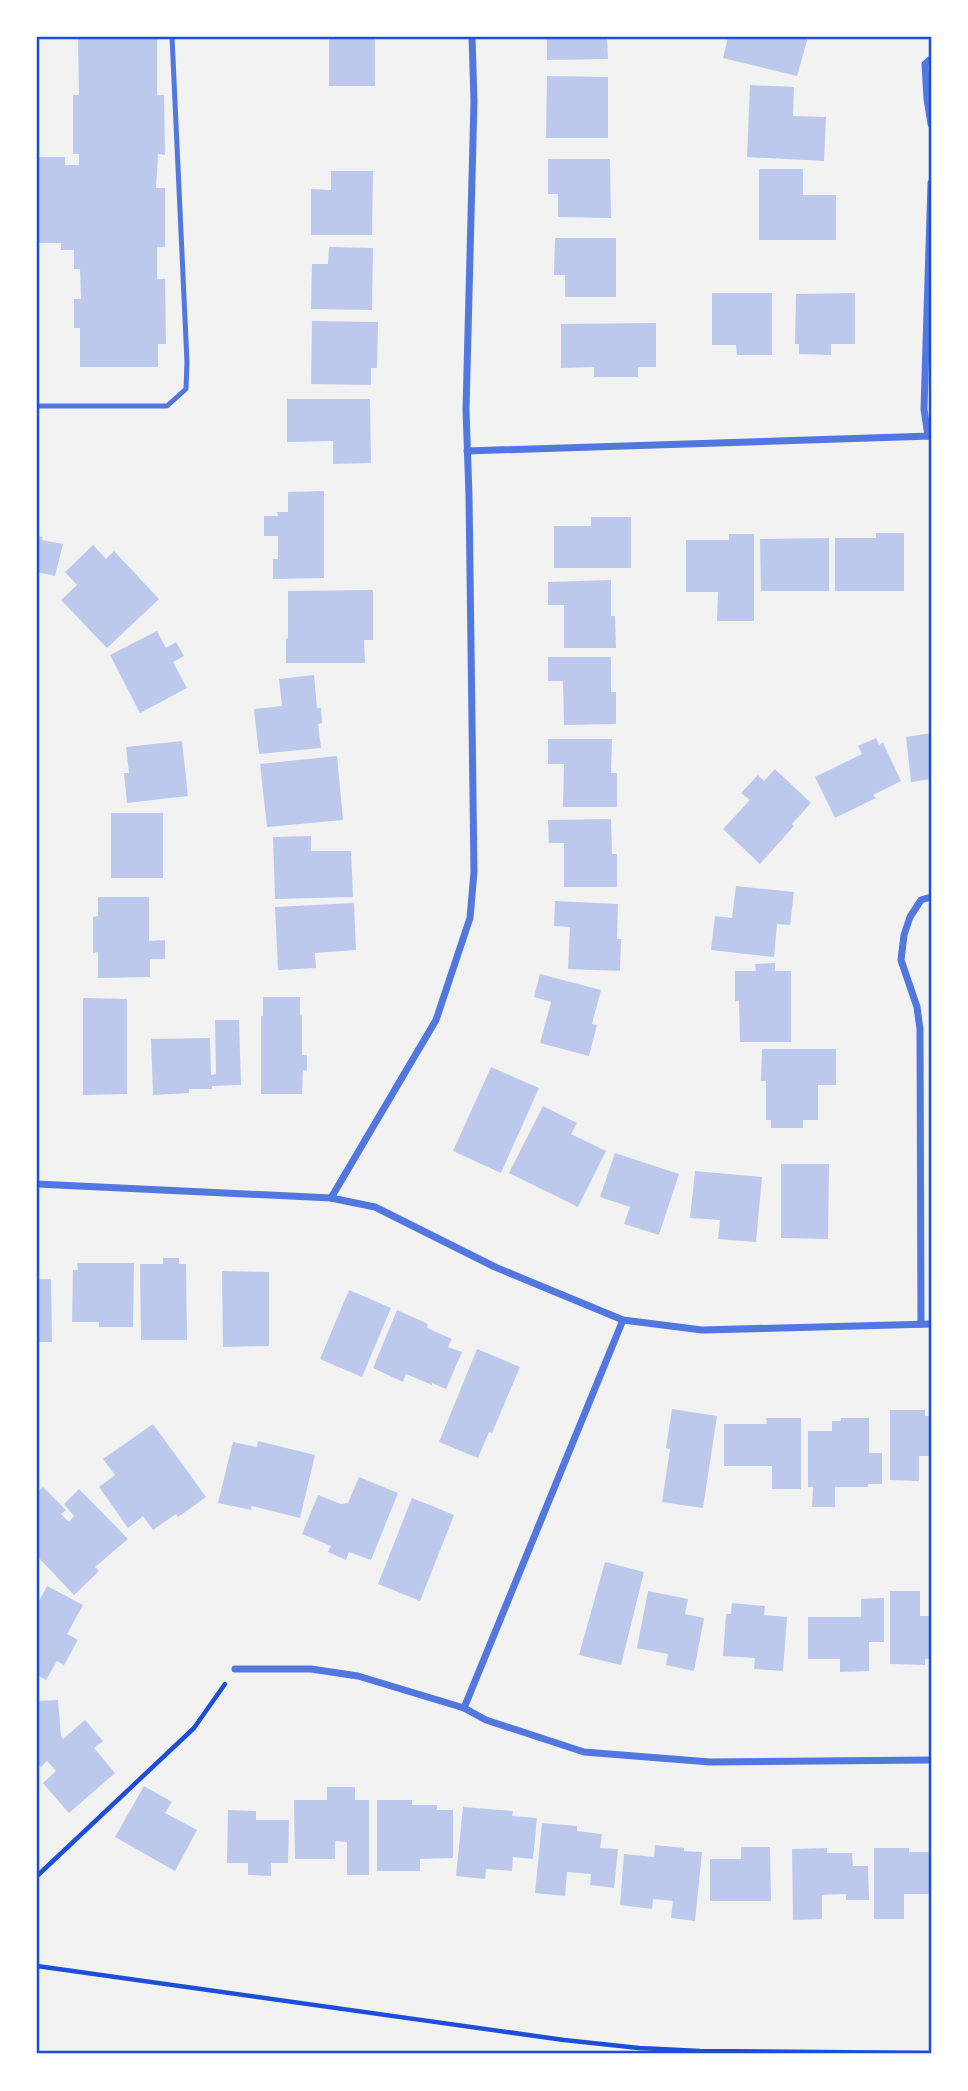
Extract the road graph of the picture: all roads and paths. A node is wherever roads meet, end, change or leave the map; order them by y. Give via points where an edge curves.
1 (172, 37) edge
2 (472, 37) edge
3 (931, 59) edge
4 (931, 124) edge
5 (931, 183) edge
6 (37, 406) edge
7 (930, 436) edge
8 (467, 451) junction
9 (931, 897) edge
10 (37, 1184) edge
11 (331, 1198) junction
12 (623, 1320) junction
13 (921, 1324) junction
14 (931, 1324) edge
15 (235, 1669) joint
16 (464, 1708) junction
17 (931, 1760) edge
18 (37, 1876) edge
19 (37, 1966) edge
20 (931, 2053) edge

1 - 6 lane via 187,390 167,406
2 - 8 street
3 - 4 street via 925,64
5 - 7 street via 924,409
7 - 8 street
8 - 11 street via 474,872 470,918 436,1020
9 - 13 street via 921,900 910,917 901,960 920,1029
10 - 11 street
11 - 12 street via 375,1207 495,1267
12 - 13 street via 702,1330
12 - 16 street
13 - 14 street
15 - 16 street via 311,1669 358,1676
15 - 18 path via 194,1728
16 - 17 street via 486,1720 584,1752 710,1762
19 - 20 path via 639,2048

